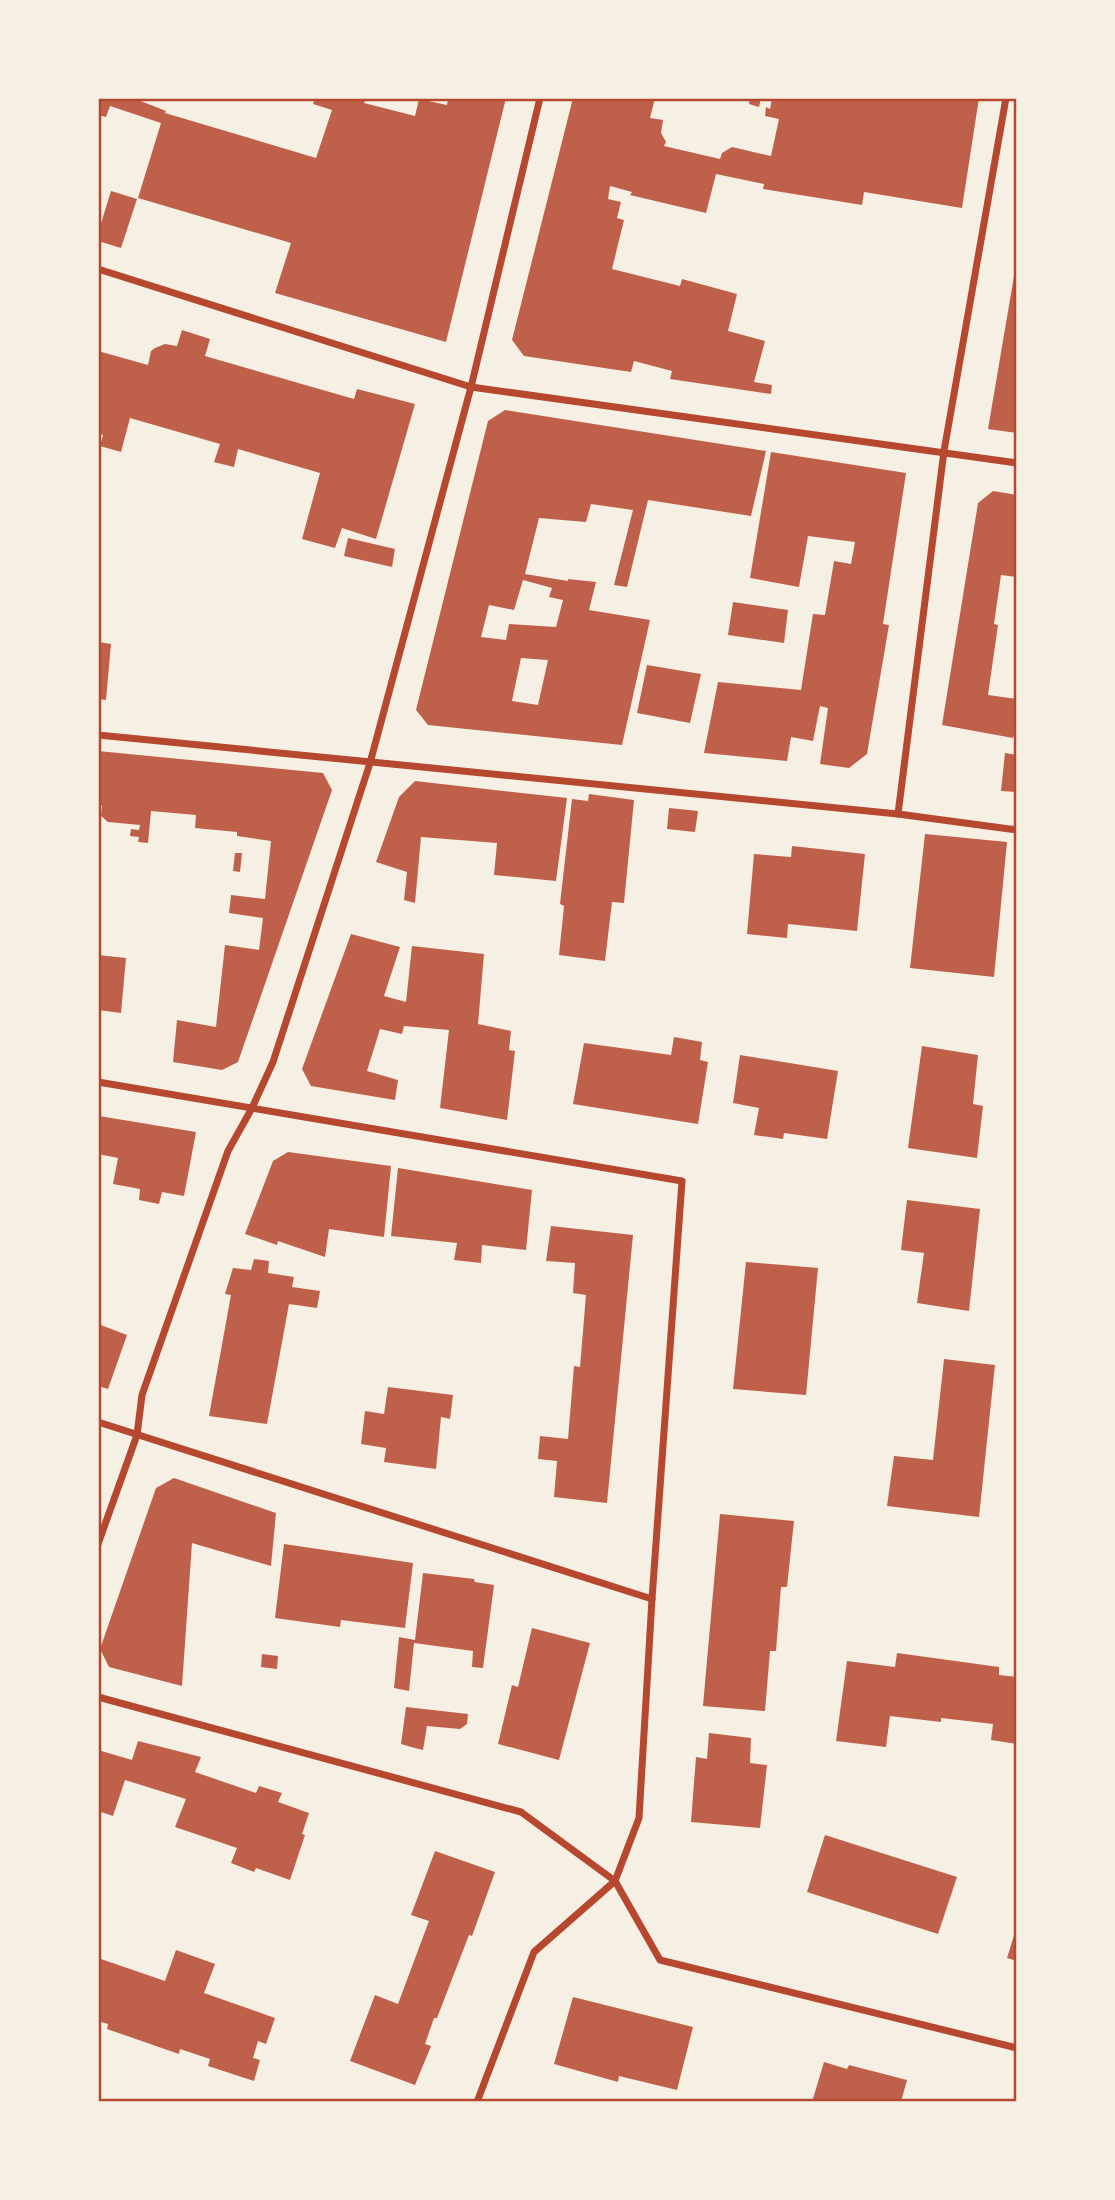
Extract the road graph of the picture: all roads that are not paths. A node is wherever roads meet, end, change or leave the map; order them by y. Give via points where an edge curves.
1 (540, 98) edge
2 (1006, 98) edge
3 (98, 269) edge
4 (471, 387) junction
5 (944, 451) junction
6 (1017, 463) edge
7 (98, 735) edge
8 (370, 763) junction
9 (898, 814) junction
10 (1017, 830) edge
11 (98, 1082) edge
12 (252, 1108) junction
13 (98, 1422) edge
14 (136, 1435) junction
15 (98, 1544) edge
16 (652, 1599) junction
17 (98, 1697) edge
18 (615, 1881) junction
19 (1017, 2048) edge
20 (477, 2102) edge

1 - 4 street
2 - 5 street
3 - 4 street
4 - 5 street
4 - 8 street
5 - 6 street
5 - 9 street
7 - 8 street
8 - 9 street
8 - 12 street via 272,1062
9 - 10 street
11 - 12 street
12 - 14 street via 214,1189 142,1395
12 - 16 street via 682,1181
13 - 14 street
14 - 15 street
14 - 16 street
16 - 18 street via 639,1818
17 - 18 street via 521,1812
18 - 19 street via 660,1960
18 - 20 street via 534,1952

